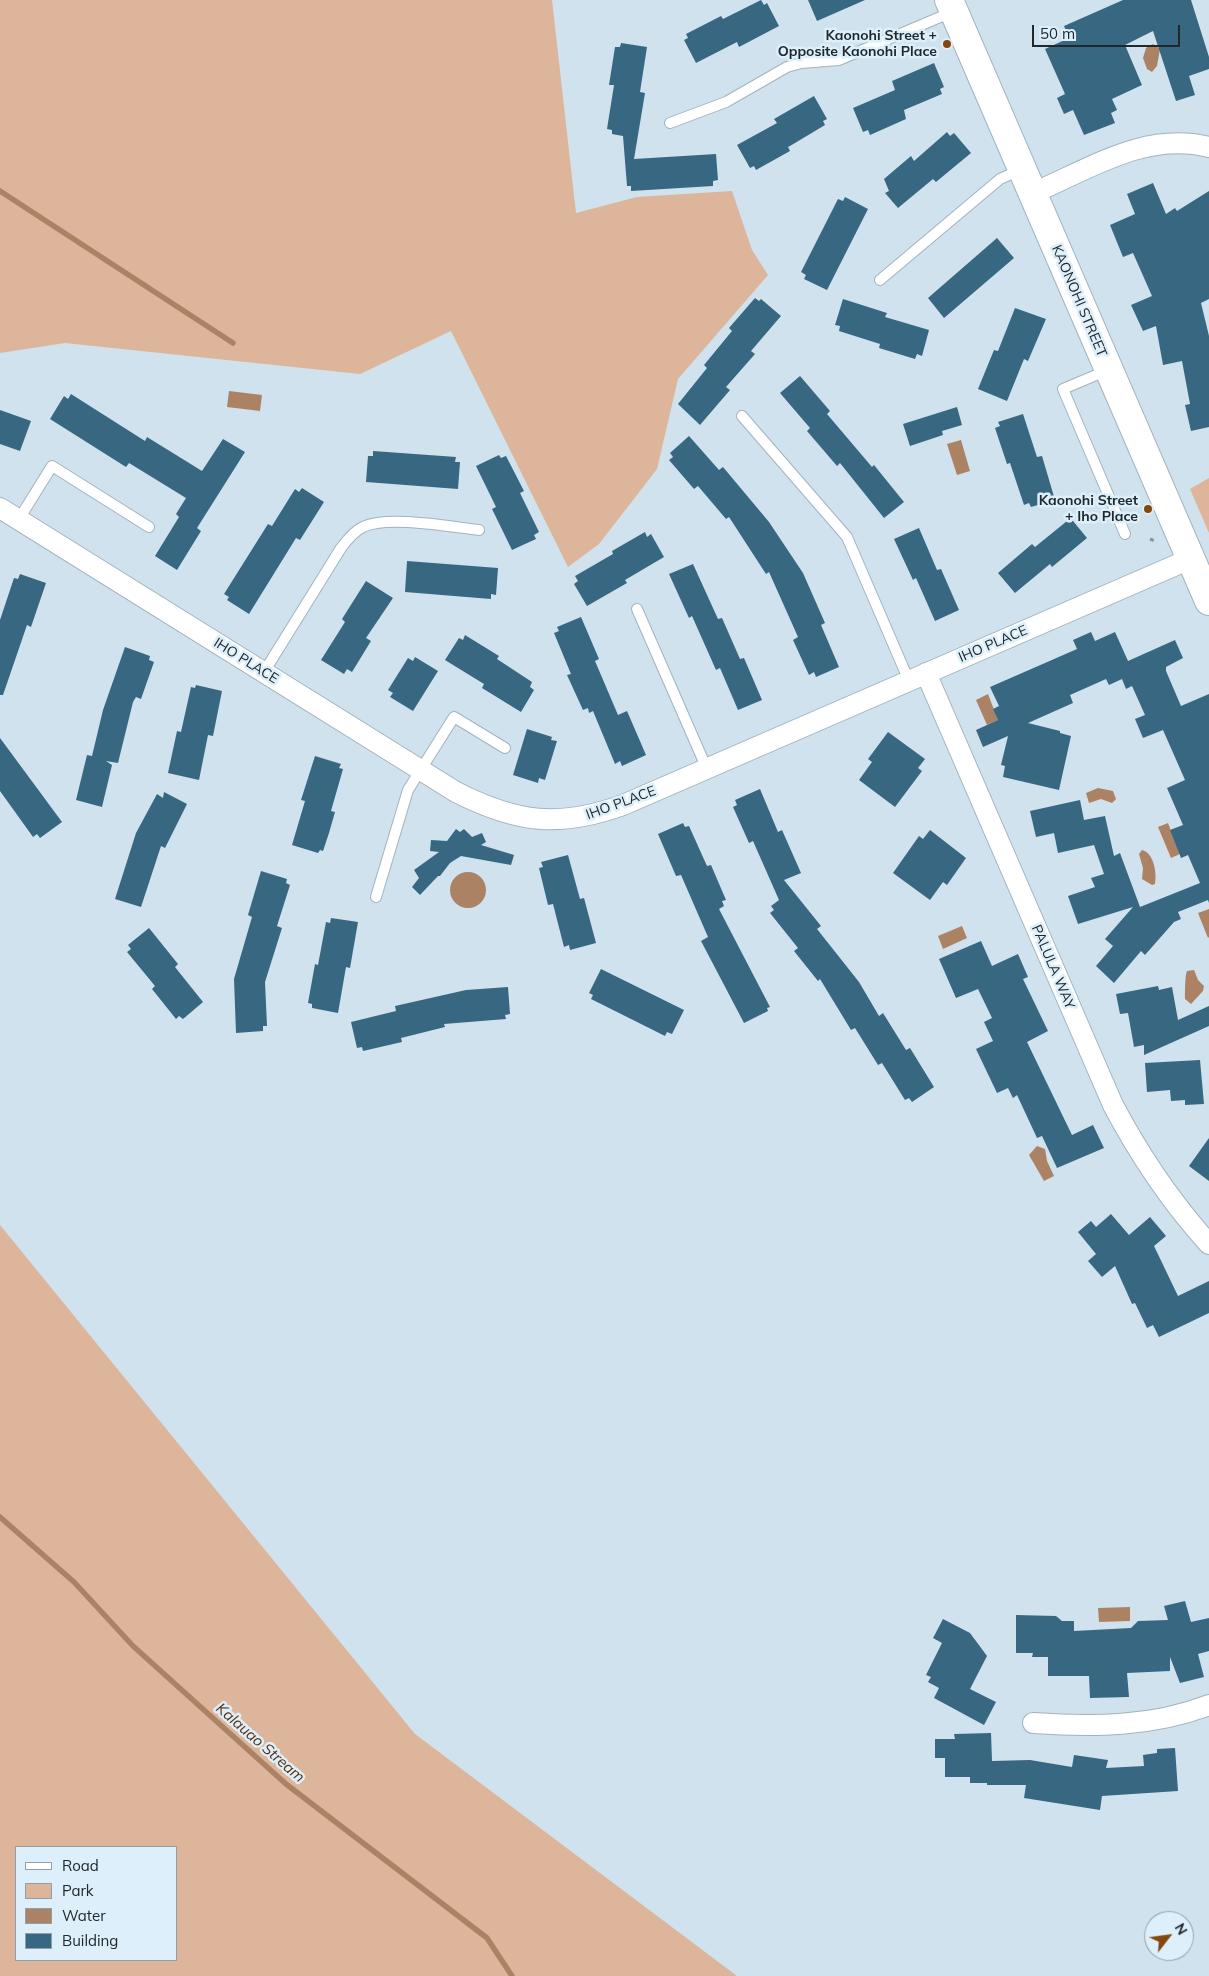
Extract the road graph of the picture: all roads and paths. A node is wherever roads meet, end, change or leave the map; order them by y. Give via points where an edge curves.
1 (952, 6) edge
2 (670, 123) dead end
3 (1209, 147) edge
4 (1027, 181) junction
5 (880, 280) dead end
6 (1109, 370) junction
7 (742, 416) dead end
8 (0, 508) edge
9 (19, 520) junction
10 (150, 526) dead end
11 (480, 530) dead end
12 (1125, 534) dead end
13 (1150, 539) dead end
14 (1155, 541) dead end
15 (1190, 559) junction
16 (1209, 601) edge
17 (637, 609) dead end
18 (264, 672) junction
19 (918, 677) junction
20 (505, 748) dead end
21 (707, 769) junction
22 (421, 770) junction
23 (376, 897) dead end
24 (1209, 1244) edge
25 (1209, 1705) edge
26 (1032, 1723) dead end

1 - 2 lane via 838,60 787,67 726,102
1 - 4 street, KAONOHI STREET
3 - 4 street via 1179,142 1160,143
4 - 5 lane via 1000,179
4 - 6 street, KAONOHI STREET
6 - 12 lane via 1063,389
6 - 15 street, KAONOHI STREET
7 - 19 lane via 846,537
8 - 9 street, IHO PLACE
9 - 10 lane via 52,466
9 - 18 street, IHO PLACE
11 - 18 lane via 386,521 363,527 341,548
13 - 14 path
15 - 16 street, KAONOHI STREET
15 - 19 street, IHO PLACE
17 - 21 lane
18 - 22 street, IHO PLACE
19 - 21 street, IHO PLACE
19 - 24 street, PALULA WAY via 1113,1105 1159,1184
20 - 22 lane via 454,717
21 - 22 street, IHO PLACE via 601,813 558,820 499,812 456,792
22 - 23 lane via 408,790
25 - 26 street via 1114,1726

